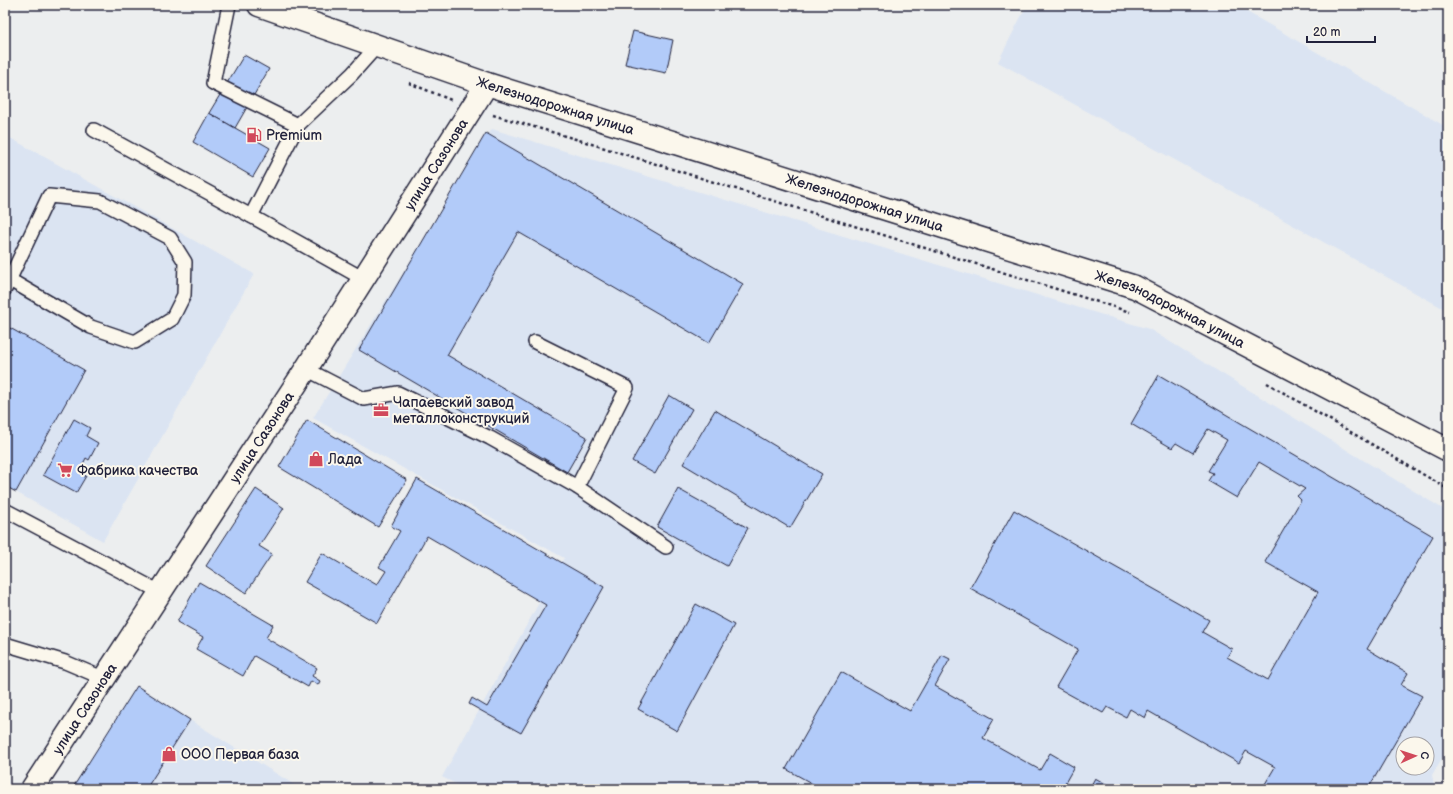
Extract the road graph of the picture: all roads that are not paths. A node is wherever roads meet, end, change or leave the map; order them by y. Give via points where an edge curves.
1 (229, 5) edge
2 (259, 5) edge
3 (377, 46) junction
4 (487, 84) junction
5 (298, 125) junction
6 (94, 130) dead end
7 (251, 216) junction
8 (362, 278) junction
9 (7, 285) edge
10 (535, 342) dead end
11 (306, 369) junction
12 (1448, 450) edge
13 (577, 488) junction
14 (5, 510) edge
15 (666, 546) dead end
16 (162, 593) junction
17 (5, 644) edge
18 (105, 679) junction
19 (32, 789) edge

1 - 5 lane via 213,83
2 - 3 main road, Железнодорожная улица
3 - 4 main road, Железнодорожная улица
3 - 5 lane via 352,74
4 - 8 main road, улица Сазонова
4 - 12 main road, Железнодорожная улица via 1135,287
5 - 7 lane
6 - 7 lane
7 - 8 lane
8 - 11 main road, улица Сазонова
9 - 9 lane via 92,327 135,342 172,319 184,295 185,262 170,238 100,201 49,196
10 - 13 lane via 627,388
11 - 13 lane via 364,399 398,393 490,438
11 - 16 main road, улица Сазонова
13 - 15 lane
14 - 16 lane
16 - 18 main road, улица Сазонова
17 - 18 lane via 65,662
18 - 19 main road, улица Сазонова

